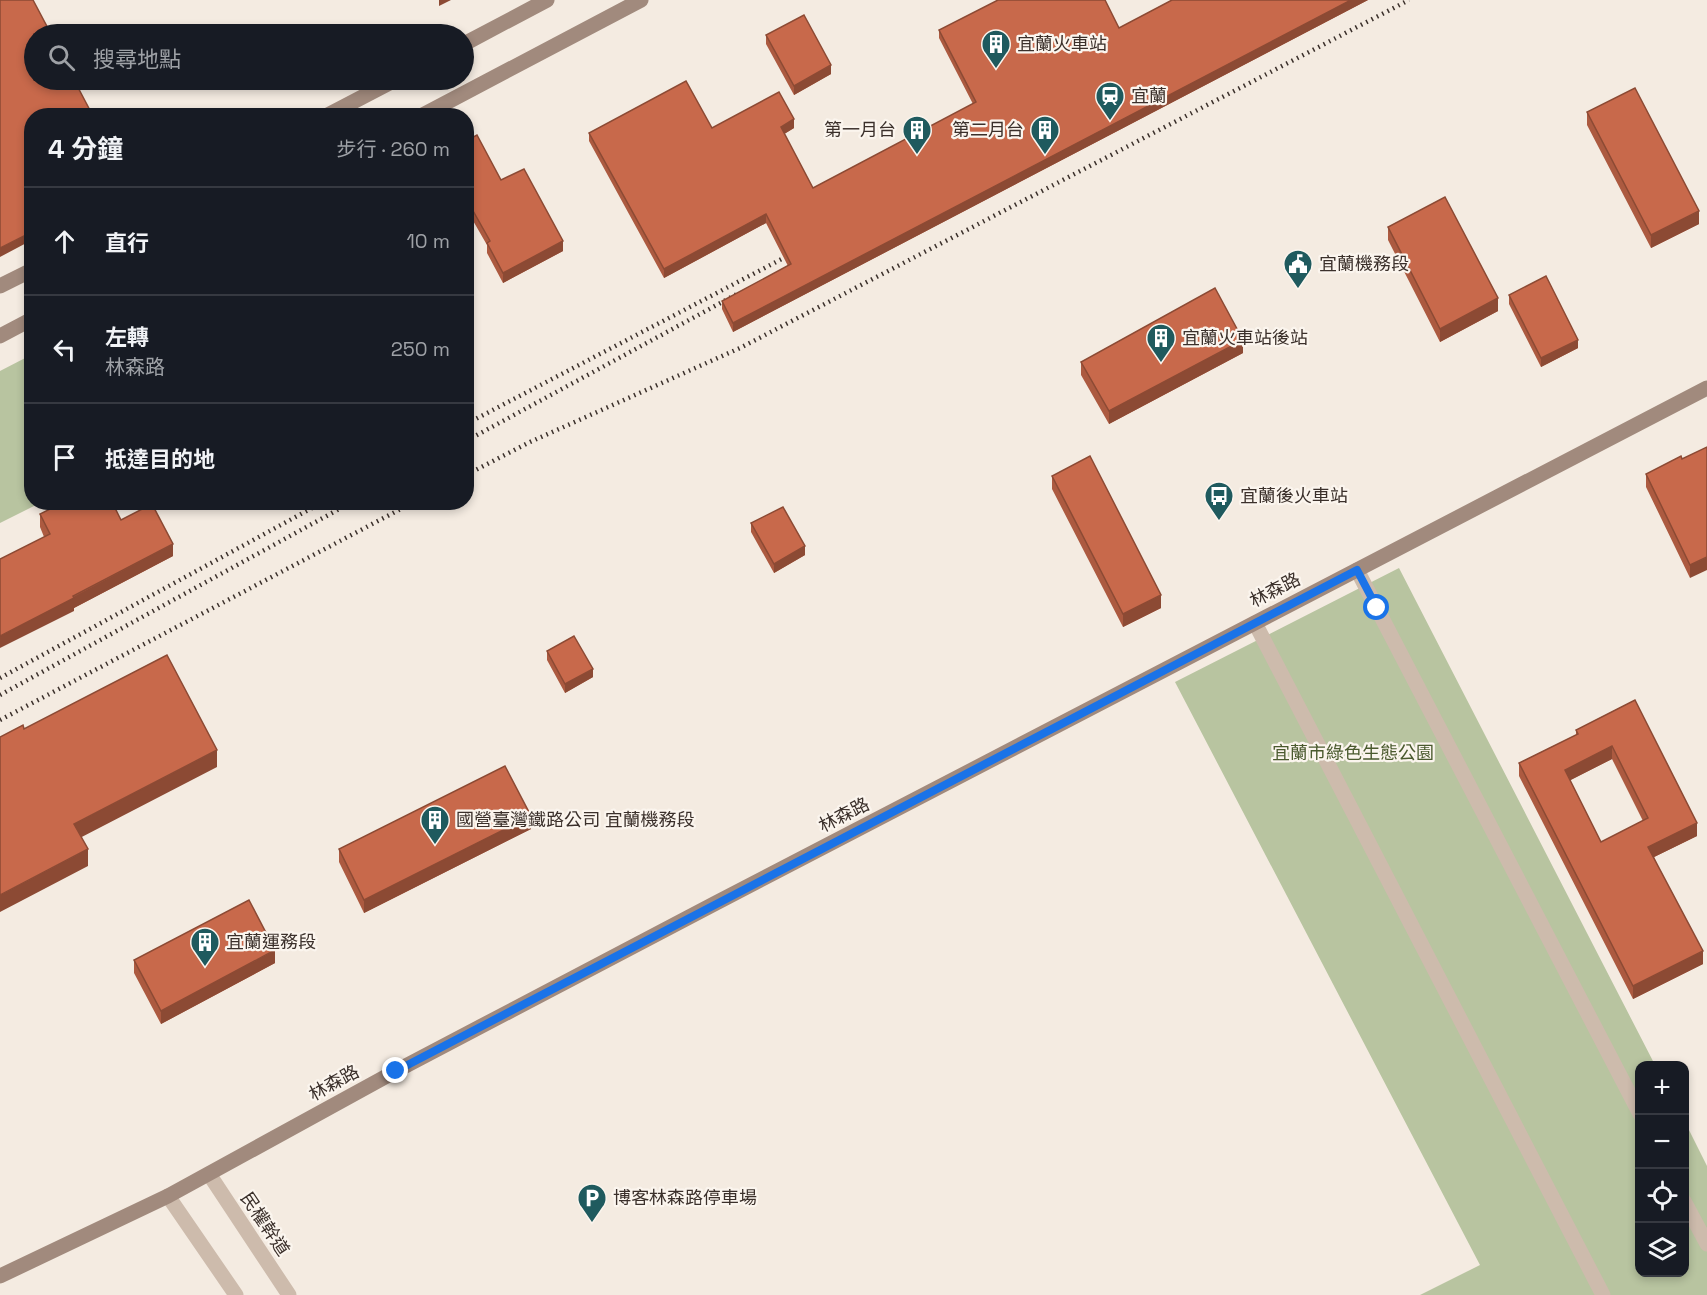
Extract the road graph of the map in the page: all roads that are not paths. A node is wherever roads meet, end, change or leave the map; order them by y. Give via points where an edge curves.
1 (547, 0) edge
2 (641, 0) edge
3 (474, 39) edge
4 (474, 88) edge
5 (376, 90) edge
6 (470, 90) edge
7 (341, 108) edge
8 (436, 108) edge
9 (24, 274) edge
10 (0, 286) edge
11 (24, 323) edge
12 (0, 336) edge
13 (1707, 388) edge
14 (1357, 570) junction
15 (1255, 623) junction
16 (1635, 1104) edge
17 (209, 1174) junction
18 (168, 1196) junction
19 (1689, 1210) edge
20 (1707, 1244) edge
21 (0, 1276) edge
22 (236, 1295) edge
23 (289, 1295) edge
24 (1603, 1295) edge

1 - 3 street
2 - 4 street
5 - 7 street
6 - 8 street
9 - 10 street
11 - 12 street
13 - 14 street, 林森路
14 - 15 street, 林森路
14 - 16 street
15 - 17 street, 林森路 via 406,1066
15 - 24 street
17 - 18 street, 林森路
17 - 23 street, 民權幹道
18 - 21 street, 林森路
18 - 22 street
19 - 20 street

